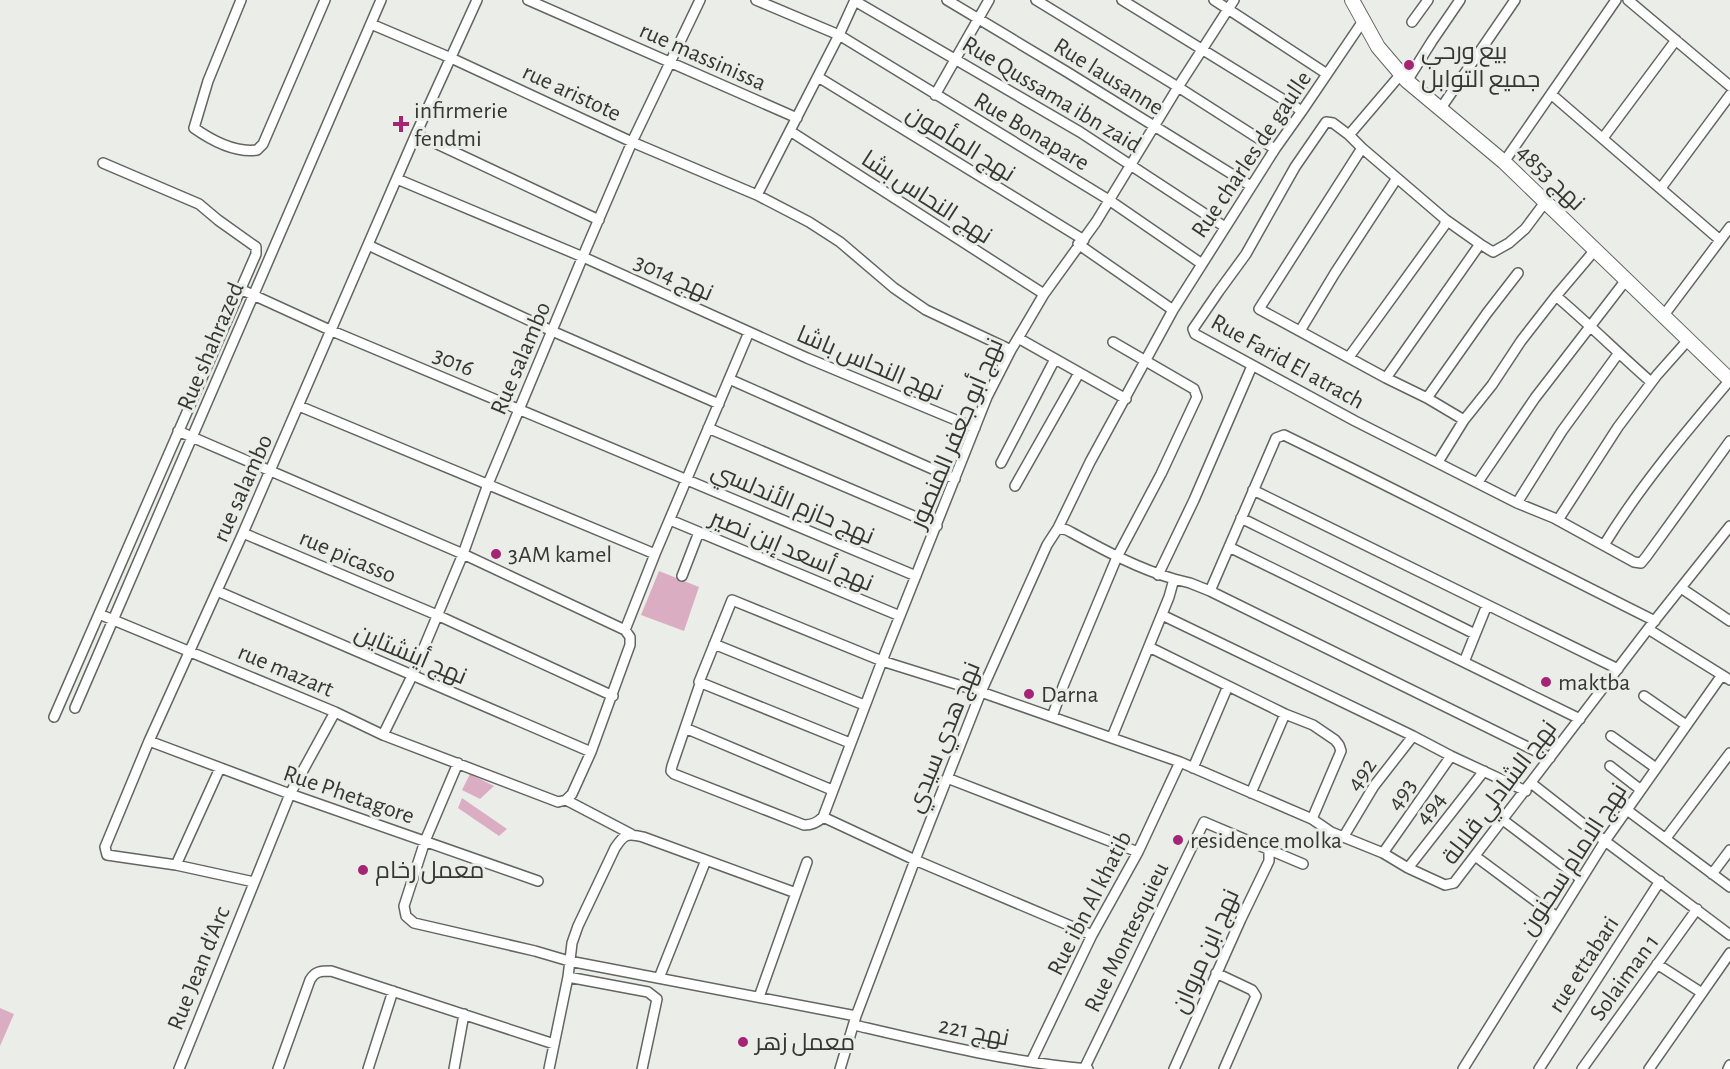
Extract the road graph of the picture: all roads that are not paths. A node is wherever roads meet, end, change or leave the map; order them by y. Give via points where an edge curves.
1 (241, 0) edge
2 (325, 0) edge
3 (381, 0) edge
4 (477, 0) edge
5 (528, 0) edge
6 (700, 0) edge
7 (756, 0) edge
8 (855, 0) edge
9 (946, 0) edge
10 (989, 0) edge
11 (1036, 0) edge
12 (1122, 0) edge
13 (1214, 0) edge
14 (1234, 0) edge
15 (1352, 0) edge
16 (1428, 0) edge
17 (1460, 0) edge
18 (1515, 0) edge
19 (1616, 0) edge
20 (1628, 0) edge
21 (1229, 9) junction
22 (978, 19) junction
23 (1363, 21) junction
24 (1412, 22) dead end
25 (371, 24) junction
26 (839, 35) junction
27 (1676, 40) junction
28 (1203, 48) junction
29 (451, 58) junction
30 (956, 59) junction
31 (670, 62) junction
32 (1327, 74) junction
33 (818, 77) junction
34 (1404, 78) junction
35 (1730, 86) edge
36 (1178, 87) junction
37 (1551, 94) junction
38 (935, 95) junction
39 (1730, 95) edge
40 (1441, 108) junction
41 (1302, 111) junction
42 (797, 118) junction
43 (1154, 126) junction
44 (790, 131) junction
45 (416, 134) junction
46 (1349, 135) junction
47 (1602, 138) junction
48 (632, 142) junction
49 (1275, 148) junction
50 (1362, 148) junction
51 (1504, 162) junction
52 (103, 163) dead end
53 (1131, 164) junction
54 (1397, 177) junction
55 (397, 179) junction
56 (1251, 186) junction
57 (1661, 188) junction
58 (757, 195) junction
59 (1109, 200) junction
60 (1546, 201) junction
61 (599, 220) junction
62 (1446, 220) junction
63 (1225, 227) junction
64 (1730, 227) edge
65 (1720, 240) junction
66 (1081, 242) junction
67 (1480, 244) junction
68 (368, 245) junction
69 (1595, 250) junction
70 (583, 257) junction
71 (1202, 264) junction
72 (1518, 273) dead end
73 (1626, 280) junction
74 (240, 289) junction
75 (1044, 294) junction
76 (254, 295) junction
77 (1556, 296) junction
78 (1173, 310) junction
79 (1664, 315) junction
80 (1590, 325) junction
81 (332, 331) junction
82 (552, 331) junction
83 (1299, 331) junction
84 (749, 332) junction
85 (1018, 338) junction
86 (1689, 339) junction
87 (1113, 342) dead end
88 (1011, 350) junction
89 (1618, 354) junction
90 (1349, 357) junction
91 (1055, 359) junction
92 (1145, 361) junction
93 (1252, 366) junction
94 (1079, 373) junction
95 (1386, 378) junction
96 (729, 379) junction
97 (1730, 380) edge
98 (1651, 382) junction
99 (1427, 398) junction
100 (1126, 399) junction
101 (719, 404) junction
102 (299, 406) junction
103 (520, 410) junction
104 (1464, 420) junction
105 (708, 428) junction
106 (975, 428) junction
107 (178, 431) junction
108 (192, 437) junction
109 (1730, 441) edge
110 (1438, 462) junction
111 (1001, 463) dead end
112 (271, 471) junction
113 (687, 479) junction
114 (955, 479) junction
115 (1478, 482) junction
116 (488, 484) junction
117 (1015, 486) dead end
118 (1253, 490) junction
119 (1517, 503) junction
120 (1241, 518) junction
121 (1556, 519) junction
122 (670, 520) junction
123 (937, 526) junction
124 (1730, 526) edge
125 (1058, 528) junction
126 (699, 532) junction
127 (243, 533) junction
128 (1604, 545) junction
129 (1229, 547) junction
130 (463, 554) junction
131 (655, 554) junction
132 (1117, 557) junction
133 (1158, 574) junction
134 (682, 576) dead end
135 (916, 576) junction
136 (1174, 579) junction
137 (1681, 588) junction
138 (217, 591) junction
139 (1210, 591) junction
140 (1487, 605) junction
141 (99, 614) junction
142 (437, 615) junction
143 (1162, 615) junction
144 (900, 616) junction
145 (114, 620) junction
146 (1730, 621) edge
147 (1652, 625) junction
148 (625, 630) junction
149 (1476, 634) junction
150 (714, 644) junction
151 (1149, 647) junction
152 (190, 651) junction
153 (882, 661) junction
154 (1464, 662) junction
155 (1618, 669) junction
156 (412, 676) junction
157 (1726, 678) edge
158 (699, 682) junction
159 (1228, 686) junction
160 (981, 692) junction
161 (612, 696) junction
162 (1644, 696) dead end
163 (864, 705) junction
164 (75, 708) dead end
165 (335, 712) junction
166 (1285, 714) junction
167 (54, 717) dead end
168 (1052, 717) junction
169 (1580, 719) junction
170 (1686, 725) junction
171 (685, 728) junction
172 (384, 735) junction
173 (1413, 736) junction
174 (1611, 736) dead end
175 (1112, 737) junction
176 (149, 741) junction
177 (850, 743) junction
178 (591, 752) junction
179 (1730, 753) edge
180 (1451, 756) junction
181 (1550, 758) junction
182 (1180, 762) junction
183 (458, 763) junction
184 (1610, 766) dead end
185 (220, 768) junction
186 (1193, 768) junction
187 (1656, 768) junction
188 (1484, 771) junction
189 (947, 778) junction
190 (1528, 787) junction
191 (832, 790) junction
192 (1641, 790) junction
193 (1251, 793) junction
194 (290, 794) junction
195 (566, 800) junction
196 (1627, 810) junction
197 (823, 817) junction
198 (1312, 819) junction
199 (1503, 820) junction
200 (631, 834) junction
201 (1344, 836) junction
202 (1666, 838) junction
203 (425, 841) junction
204 (1605, 841) junction
205 (1269, 849) junction
206 (1730, 850) edge
207 (1138, 852) junction
208 (1383, 854) junction
209 (1475, 856) junction
210 (706, 860) junction
211 (915, 860) junction
212 (807, 862) dead end
213 (1303, 864) dead end
214 (176, 865) junction
215 (1408, 868) junction
216 (1713, 874) junction
217 (1581, 879) junction
218 (538, 881) dead end
219 (1660, 881) junction
220 (254, 882) junction
221 (1730, 887) edge
222 (796, 893) junction
223 (1697, 909) junction
224 (1557, 917) junction
225 (1730, 934) edge
226 (1092, 935) junction
227 (1730, 953) edge
228 (569, 961) junction
229 (1657, 964) junction
230 (1727, 964) edge
231 (1216, 973) junction
232 (568, 977) junction
233 (659, 978) junction
234 (393, 991) junction
235 (1702, 993) junction
236 (759, 997) junction
237 (464, 1014) junction
238 (855, 1021) junction
239 (554, 1044) junction
240 (1031, 1062) junction
241 (179, 1069) edge
242 (278, 1069) edge
243 (368, 1069) edge
244 (454, 1069) edge
245 (549, 1069) edge
246 (642, 1069) edge
247 (840, 1069) edge
248 (1086, 1069) edge
249 (1174, 1069) edge
250 (1224, 1069) edge
251 (1462, 1069) edge
252 (1539, 1069) edge
253 (1582, 1069) edge
254 (1649, 1069) edge

1 - 2 street via 208,81 194,128 238,150 257,150 263,144
3 - 25 street, Rue shahrazed
4 - 29 street, rue salambo
5 - 31 street, rue massinissa
6 - 31 street, Rue salambo
7 - 26 street, Rue Bonapare
8 - 26 street
8 - 30 street, Rue Qussama ibn zaid
9 - 22 street, Rue lausanne
10 - 22 street
11 - 36 street
12 - 28 street
13 - 21 street
14 - 21 street, نهج أبو جعفر المنصور
15 - 23 street, نهج 4853
16 - 24 street
17 - 34 street
18 - 40 street
19 - 37 street
20 - 27 street
21 - 28 street, نهج أبو جعفر المنصور
21 - 32 street
22 - 30 street
22 - 43 street, Rue lausanne
23 - 32 street, Rue charles de gaulle
23 - 34 street, نهج 4853 via 1384,56
25 - 29 street, rue aristote
25 - 76 street, Rue shahrazed
26 - 33 street
26 - 38 street, Rue Bonapare
27 - 35 street
27 - 47 street
28 - 36 street, نهج أبو جعفر المنصور
28 - 41 street
29 - 45 street, rue salambo
29 - 48 street, rue aristote
30 - 38 street
30 - 53 street, Rue Qussama ibn zaid
31 - 42 street, rue massinissa
31 - 48 street, Rue salambo
32 - 41 street, Rue charles de gaulle
33 - 42 street
33 - 66 street, نهج المأمون
34 - 40 street, نهج 4853
34 - 46 street
36 - 43 street, نهج أبو جعفر المنصور
36 - 49 street
37 - 47 street
37 - 51 street
38 - 59 street, Rue Bonapare
39 - 57 street
40 - 51 street, نهج 4853
41 - 49 street, Rue charles de gaulle
42 - 44 street
43 - 53 street, نهج أبو جعفر المنصور
43 - 56 street, Rue lausanne
44 - 58 street
44 - 75 street, نهج النحاس بشا
45 - 55 street, rue salambo
45 - 61 street
46 - 50 street
46 - 93 street, Rue Farid El atrach via 1326,122 1295,167 1246,254 1193,329 1195,334
47 - 57 street
48 - 58 street, rue aristote
48 - 61 street, Rue salambo
49 - 56 street, Rue charles de gaulle
50 - 54 street
50 - 83 street via 1259,309
51 - 60 street, نهج 4853
52 - 74 street via 199,204 250,241 256,254
53 - 59 street, نهج أبو جعفر المنصور
53 - 63 street, Rue Qussama ibn zaid
54 - 62 street
54 - 83 street
55 - 68 street, rue salambo
55 - 70 street, نهج 3014
56 - 63 street, Rue charles de gaulle
57 - 65 street
58 - 88 street, rue aristote via 840,242 926,310
59 - 66 street, نهج أبو جعفر المنصور
59 - 71 street, Rue Bonapare
60 - 67 street via 1509,243 1493,252
60 - 69 street, نهج 4853
61 - 70 street, Rue salambo
62 - 67 street
62 - 90 street
63 - 71 street, Rue charles de gaulle
64 - 65 street
65 - 79 street
66 - 75 street, نهج أبو جعفر المنصور
66 - 78 street, نهج المأمون
67 - 95 street
68 - 81 street, rue salambo
68 - 82 street
69 - 73 street, نهج 4853
69 - 77 street
70 - 82 street, Rue salambo
70 - 84 street, نهج 3014
71 - 78 street, Rue charles de gaulle
72 - 99 street
73 - 79 street, نهج 4853
73 - 80 street
74 - 76 street, 3016
74 - 107 street
75 - 85 street, نهج أبو جعفر المنصور
76 - 81 street, 3016
76 - 108 street, Rue shahrazed
77 - 80 street
77 - 104 street
78 - 92 street, Rue charles de gaulle
79 - 86 street, نهج 4853
80 - 89 street
80 - 115 street
81 - 102 street, rue salambo
81 - 103 street, 3016
82 - 101 street
82 - 103 street, Rue salambo
83 - 90 street
84 - 96 street
84 - 106 street, نهج النحاس باشا
85 - 88 street, نهج أبو جعفر المنصور
85 - 91 street
86 - 97 street, نهج 4853
86 - 98 street
87 - 92 street
88 - 106 street, نهج أبو جعفر المنصور
89 - 98 street
89 - 119 street via 1562,431
90 - 95 street
91 - 94 street
91 - 111 street
92 - 100 street, Rue charles de gaulle
92 - 132 street via 1194,389 1197,397
93 - 110 street, Rue Farid El atrach
93 - 133 street
94 - 100 street
94 - 117 street
95 - 99 street
96 - 101 street
96 - 114 street
97 - 128 street via 1666,457
98 - 121 street
99 - 104 street
100 - 125 street, نهج هدي سيدي
101 - 105 street
102 - 112 street, rue salambo
102 - 116 street
103 - 113 street, 3016
103 - 116 street, Rue salambo
104 - 110 street
105 - 113 street
105 - 123 street
106 - 114 street, نهج أبو جعفر المنصور
107 - 108 street
107 - 141 street
108 - 112 street
108 - 145 street, Rue shahrazed
109 - 128 street, Rue Farid El atrach via 1642,562 1634,562
110 - 115 street, Rue Farid El atrach
112 - 127 street, rue salambo
112 - 130 street
113 - 122 street
113 - 135 street, نهج حازم الأندلسي
114 - 123 street, نهج أبو جعفر المنصور
115 - 119 street, Rue Farid El atrach
116 - 130 street, Rue salambo
116 - 131 street
118 - 120 street
118 - 140 street
118 - 147 street via 1276,438 1284,435 1425,504
119 - 121 street, Rue Farid El atrach
120 - 129 street
120 - 149 street
121 - 128 street, Rue Farid El atrach
122 - 126 street, نهج أسعد إبن نصير
122 - 131 street
123 - 135 street, نهج أبو جعفر المنصور
124 - 137 street, نهج الشادلي قلالة
125 - 132 street
125 - 160 street, نهج هدي سيدي
126 - 134 street
126 - 144 street, نهج أسعد إبن نصير
127 - 138 street, rue salambo
127 - 142 street, rue picasso
129 - 139 street
129 - 154 street
130 - 142 street, Rue salambo
130 - 148 street
131 - 148 street
132 - 133 street
132 - 168 street
133 - 136 street
135 - 144 street, نهج أبو جعفر المنصور
136 - 139 street
136 - 143 street
137 - 146 street
137 - 147 street, نهج الشادلي قلالة
138 - 152 street, rue salambo
138 - 156 street, نهج أينشتاين
139 - 181 street
140 - 149 street
140 - 155 street
141 - 145 street, rue mazart
141 - 167 street
142 - 156 street, Rue salambo
142 - 161 street, rue picasso
143 - 151 street
143 - 173 street
144 - 153 street, نهج أبو جعفر المنصور
145 - 152 street, rue mazart
145 - 164 street, Rue shahrazed
147 - 155 street, نهج الشادلي قلالة
147 - 157 street
148 - 161 street via 630,645
149 - 154 street
150 - 153 street via 732,600
150 - 158 street
150 - 163 street
151 - 159 street
151 - 175 street
152 - 165 street, rue mazart
152 - 176 street, rue salambo
153 - 160 street
153 - 163 street, نهج أبو جعفر المنصور
154 - 169 street
155 - 169 street, نهج الشادلي قلالة
156 - 172 street, Rue salambo
156 - 178 street, نهج أينشتاين
157 - 170 street, نهج الامام سحنون
158 - 171 street
158 - 177 street
159 - 166 street
159 - 186 street
160 - 168 street
160 - 189 street, نهج هدي سيدي
161 - 178 street
162 - 170 street
163 - 177 street, نهج أبو جعفر المنصور
165 - 172 street, rue mazart
165 - 194 street, Rue Jean d'Arc
166 - 193 street
166 - 198 street via 1313,725 1335,740 1341,751
168 - 175 street
169 - 181 street, نهج الشادلي قلالة
170 - 187 street, نهج الامام سحنون
171 - 191 street
171 - 197 street via 672,766 674,774 804,825
172 - 183 street, rue mazart
173 - 180 street
173 - 201 street, 492 via 1374,786
174 - 187 street
175 - 182 street
176 - 185 street, Rue Phetagore
176 - 214 street, rue salambo via 105,851 107,855
177 - 191 street, نهج أبو جعفر المنصور
178 - 195 street
179 - 202 street
180 - 188 street
180 - 208 street, 493
181 - 190 street, نهج الشادلي قلالة
182 - 186 street
182 - 207 street, Rue ibn Al khatib
183 - 195 street, rue mazart via 558,802
183 - 203 street
184 - 192 street
185 - 194 street, Rue Phetagore
185 - 214 street
186 - 193 street
187 - 192 street, نهج الامام سحنون
188 - 190 street
188 - 215 street, 494
189 - 207 street
189 - 211 street, نهج هدي سيدي
190 - 199 street, نهج الشادلي قلالة
190 - 204 street
191 - 197 street, نهج أبو جعفر المنصور
192 - 196 street, نهج الامام سحنون
193 - 198 street
194 - 203 street, Rue Phetagore
194 - 220 street, Rue Jean d'Arc
195 - 200 street, rue mazart
196 - 202 street
196 - 204 street, نهج الامام سحنون
197 - 211 street
198 - 201 street
199 - 209 street, نهج الشادلي قلالة
199 - 217 street
200 - 210 street, rue mazart
200 - 228 street via 622,837 615,848 578,926
201 - 208 street
202 - 216 street
203 - 218 street, Rue Phetagore
203 - 228 street, نهج 221 via 404,906 406,916 414,923
204 - 217 street, نهج الامام سحنون
204 - 219 street
205 - 213 street
205 - 231 street, نهج ابن مروان via 1269,861
205 - 248 street, Rue Montesquieu via 1204,822
206 - 216 street
207 - 226 street, Rue ibn Al khatib
208 - 215 street
209 - 215 street, نهج الشادلي قلالة via 1454,883 1445,885
209 - 224 street
210 - 222 street, rue mazart
210 - 233 street
211 - 226 street
211 - 238 street, نهج هدي سيدي
212 - 222 street
214 - 220 street, rue salambo
216 - 221 street
217 - 224 street, نهج الامام سحنون
219 - 223 street
219 - 252 street, rue ettabari
220 - 241 street, Rue Jean d'Arc
222 - 236 street
223 - 225 street
223 - 229 street, Solaiman 1
224 - 251 street, نهج الامام سحنون
226 - 240 street, Rue ibn Al khatib
227 - 230 street
228 - 232 street
228 - 233 street, نهج 221
229 - 235 street
229 - 253 street, Solaiman 1
230 - 235 street
231 - 249 street, نهج ابن مروان
231 - 250 street via 1256,996
232 - 239 street
232 - 246 street via 648,992 657,999
233 - 236 street, نهج 221
234 - 237 street
234 - 242 street via 331,971 314,974
234 - 243 street
235 - 254 street
236 - 238 street, نهج 221
237 - 239 street
237 - 244 street
238 - 240 street, نهج 221 via 955,1048
238 - 247 street, نهج هدي سيدي
239 - 245 street
240 - 248 street, نهج 221

